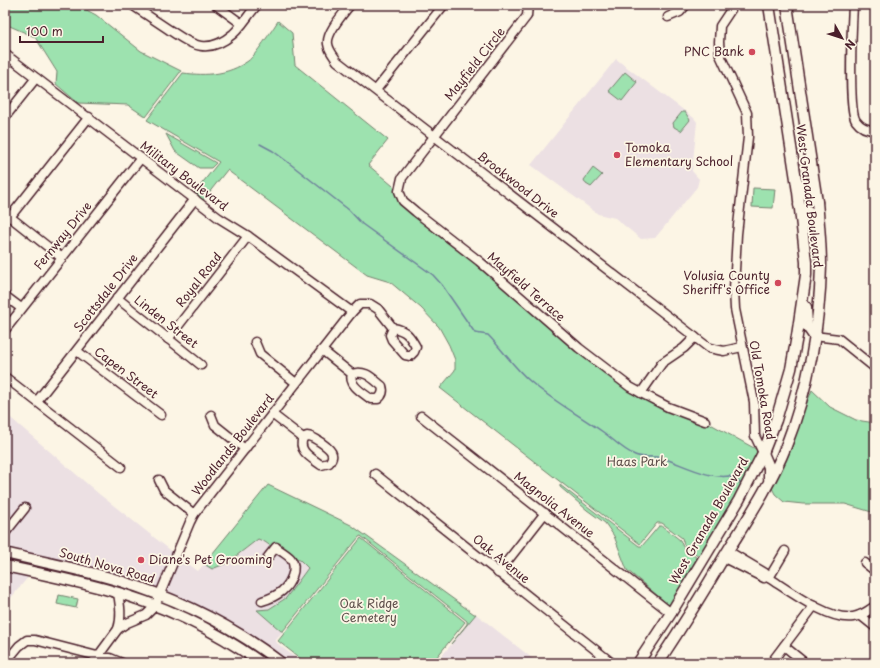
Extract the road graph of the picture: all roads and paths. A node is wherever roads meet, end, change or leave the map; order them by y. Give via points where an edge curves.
1 (132, 5) edge
2 (216, 5) edge
3 (256, 5) edge
4 (350, 5) edge
5 (528, 5) edge
6 (686, 5) edge
7 (734, 5) edge
8 (769, 5) edge
9 (787, 5) edge
10 (853, 5) edge
11 (443, 6) dead end
12 (668, 17) dead end
13 (242, 24) junction
14 (5, 54) edge
15 (36, 78) junction
16 (376, 90) junction
17 (5, 117) edge
18 (88, 117) junction
19 (875, 130) edge
20 (435, 136) junction
21 (141, 158) junction
22 (795, 177) junction
23 (194, 199) junction
24 (817, 202) junction
25 (799, 205) junction
26 (8, 215) edge
27 (819, 228) junction
28 (248, 236) junction
29 (62, 258) junction
30 (806, 275) junction
31 (5, 296) edge
32 (116, 298) junction
33 (21, 308) junction
34 (352, 312) junction
35 (393, 328) dead end
36 (5, 330) edge
37 (797, 336) junction
38 (814, 336) junction
39 (696, 338) junction
40 (168, 339) junction
41 (255, 342) dead end
42 (742, 347) junction
43 (322, 350) junction
44 (77, 351) junction
45 (811, 361) junction
46 (201, 365) dead end
47 (875, 368) edge
48 (352, 374) dead end
49 (5, 377) edge
50 (296, 383) junction
51 (641, 394) junction
52 (37, 401) junction
53 (272, 414) junction
54 (161, 415) dead end
55 (212, 415) dead end
56 (421, 416) dead end
57 (705, 421) dead end
58 (303, 438) dead end
59 (245, 448) junction
60 (763, 453) junction
61 (121, 467) dead end
62 (375, 474) dead end
63 (159, 480) dead end
64 (769, 482) junction
65 (25, 508) dead end
66 (545, 513) junction
67 (194, 514) junction
68 (724, 524) junction
69 (5, 534) edge
70 (785, 551) dead end
71 (5, 553) edge
72 (726, 555) junction
73 (268, 557) dead end
74 (865, 564) dead end
75 (5, 566) edge
76 (875, 571) edge
77 (498, 573) junction
78 (769, 578) junction
79 (118, 593) junction
80 (159, 594) junction
81 (262, 601) dead end
82 (155, 606) junction
83 (814, 606) junction
84 (875, 606) edge
85 (671, 613) junction
86 (860, 615) junction
87 (875, 626) edge
88 (118, 629) junction
89 (673, 642) junction
90 (784, 646) junction
91 (105, 659) edge
92 (5, 663) edge
93 (93, 663) edge
94 (122, 663) edge
95 (261, 663) edge
96 (281, 663) edge
97 (612, 663) edge
98 (638, 663) edge
99 (658, 663) edge
100 (771, 663) edge
101 (805, 663) edge

1 - 13 street via 189,43 202,46 214,45 224,40 235,33
2 - 13 street
3 - 13 street
4 - 16 street, Brookwood Drive via 331,32 328,42 330,51 338,61
5 - 20 street, Mayfield Circle via 527,16
6 - 12 street via 680,12
7 - 42 street, Old Tomoka Road via 720,26 719,42 720,55 747,113 748,137 734,272 735,309
8 - 22 main road, West Granada Boulevard
9 - 24 main road, West Granada Boulevard
10 - 19 street via 853,113 856,121 867,130
11 - 16 street
14 - 15 street, Military Boulevard
15 - 17 street
15 - 18 street, Military Boulevard
16 - 20 street, Brookwood Drive
18 - 21 street, Military Boulevard
18 - 26 street
20 - 39 street, Brookwood Drive
20 - 51 street, Mayfield Terrace via 402,178 399,191 403,201 479,261 579,348
21 - 23 street, Military Boulevard
21 - 29 street, Fernway Drive
22 - 24 main road via 803,191
22 - 25 main road, West Granada Boulevard
23 - 28 street, Military Boulevard
23 - 32 street, Scottsdale Drive
24 - 27 main road, West Granada Boulevard
25 - 27 main road via 808,211
25 - 30 main road, West Granada Boulevard
26 - 29 street
27 - 38 main road, West Granada Boulevard via 820,288
28 - 34 street, Military Boulevard
28 - 40 street, Royal Road
29 - 33 street, Fernway Drive
30 - 37 main road, West Granada Boulevard
30 - 38 main road via 807,326
31 - 33 street
32 - 40 street, Linden Street
32 - 44 street, Scottsdale Drive
33 - 36 street, Fernway Drive
34 - 35 street via 360,304 370,304 378,309
34 - 43 street, Woodlands Boulevard
37 - 45 main road via 806,347
37 - 60 main road, West Granada Boulevard via 782,403
38 - 45 main road, West Granada Boulevard
38 - 47 street via 839,339
39 - 42 street, Brookwood Drive via 709,348 724,350
39 - 51 street via 662,363
40 - 46 street, Linden Street
41 - 50 street via 260,354
42 - 60 street, Old Tomoka Road via 754,402 755,436
43 - 48 street
43 - 50 street, Woodlands Boulevard
44 - 52 street, Scottsdale Drive
44 - 54 street, Capen Street
45 - 64 main road, West Granada Boulevard via 793,427
49 - 52 street
50 - 53 street, Woodlands Boulevard
51 - 57 street, Mayfield Terrace
52 - 61 street
53 - 58 street
53 - 59 street, Woodlands Boulevard
55 - 59 street via 215,425
56 - 66 street, Magnolia Avenue
59 - 67 street, Woodlands Boulevard
60 - 64 main road via 769,467
60 - 68 main road, West Granada Boulevard via 748,485
62 - 77 street, Oak Avenue
63 - 67 street via 164,490
64 - 72 main road, West Granada Boulevard
65 - 69 street
66 - 77 street
66 - 85 street, Magnolia Avenue
67 - 80 street, Woodlands Boulevard
68 - 72 main road via 721,542
68 - 85 main road, West Granada Boulevard
70 - 78 street
71 - 80 main road, South Nova Road via 116,580
72 - 78 street via 762,578
72 - 89 main road, West Granada Boulevard
73 - 81 street via 276,547 291,559 294,566 292,576 282,591
74 - 76 street
75 - 79 main road, South Nova Road
77 - 97 street, Oak Avenue
78 - 83 street
79 - 82 main road, South Nova Road
79 - 88 street
80 - 82 street, Woodlands Boulevard
80 - 96 main road, South Nova Road via 219,622
82 - 88 street via 146,615
82 - 95 main road, South Nova Road via 207,629
83 - 86 street via 832,614 851,618
83 - 90 street
84 - 86 street
85 - 89 main road via 675,625
85 - 98 main road, West Granada Boulevard
86 - 87 street
88 - 91 street
89 - 99 main road, West Granada Boulevard
90 - 100 street
90 - 101 street
91 - 92 street via 27,640
91 - 93 street
91 - 94 street via 110,658

